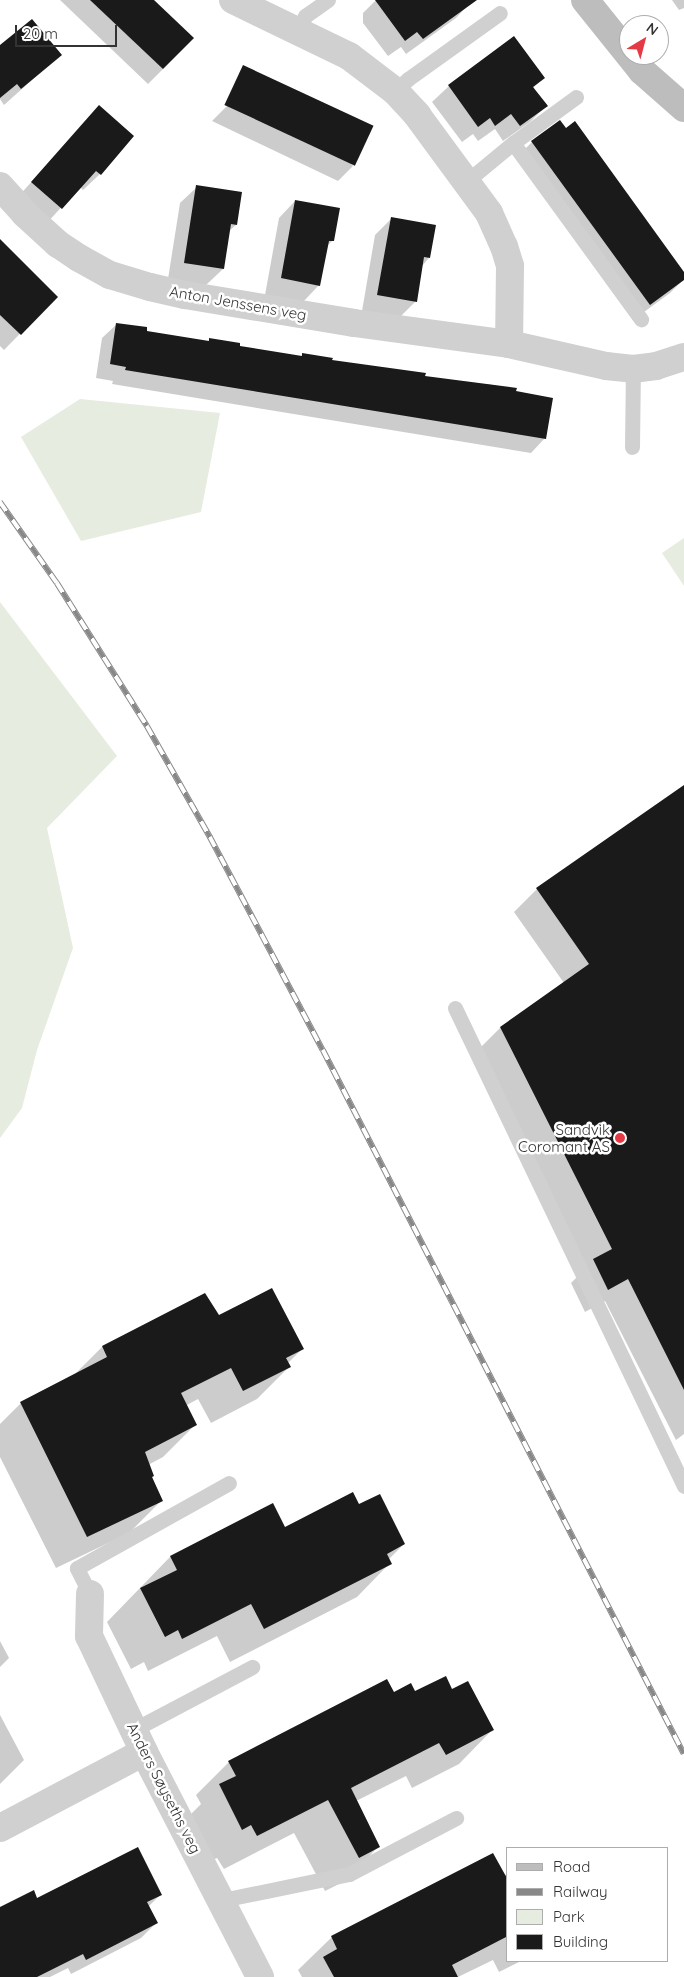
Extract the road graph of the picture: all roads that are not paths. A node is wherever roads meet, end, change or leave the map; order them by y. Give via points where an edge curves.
1 (232, 0) edge
2 (328, 0) edge
3 (585, 0) edge
4 (500, 13) dead end
5 (297, 32) junction
6 (395, 91) junction
7 (576, 97) dead end
8 (684, 108) edge
9 (513, 143) junction
10 (466, 181) junction
11 (0, 186) edge
12 (641, 319) dead end
13 (509, 344) junction
14 (684, 356) edge
15 (633, 369) junction
16 (632, 447) dead end
17 (455, 1008) dead end
18 (228, 1483) dead end
19 (684, 1486) edge
20 (90, 1594) joint
21 (252, 1667) dead end
22 (139, 1741) junction
23 (456, 1818) dead end
24 (0, 1828) edge
25 (222, 1900) junction
26 (260, 1977) edge

1 - 5 street
2 - 5 lane via 306,16
3 - 8 street via 642,71
4 - 6 lane
5 - 6 street via 349,56
6 - 10 street
7 - 9 lane
9 - 10 lane
9 - 12 lane
10 - 13 street via 489,213 510,266
11 - 13 street, Anton Jenssens veg via 58,244 110,275 185,295
13 - 15 street, Anton Jenssens veg via 580,362
14 - 15 street, Anton Jenssens veg via 656,366
15 - 16 lane
17 - 19 lane
18 - 20 lane via 76,1568
20 - 22 street, Anders Søyseths veg via 89,1636
21 - 22 lane
22 - 24 street
22 - 25 street, Anders Søyseths veg
23 - 25 lane via 350,1874
25 - 26 street, Anders Søyseths veg

